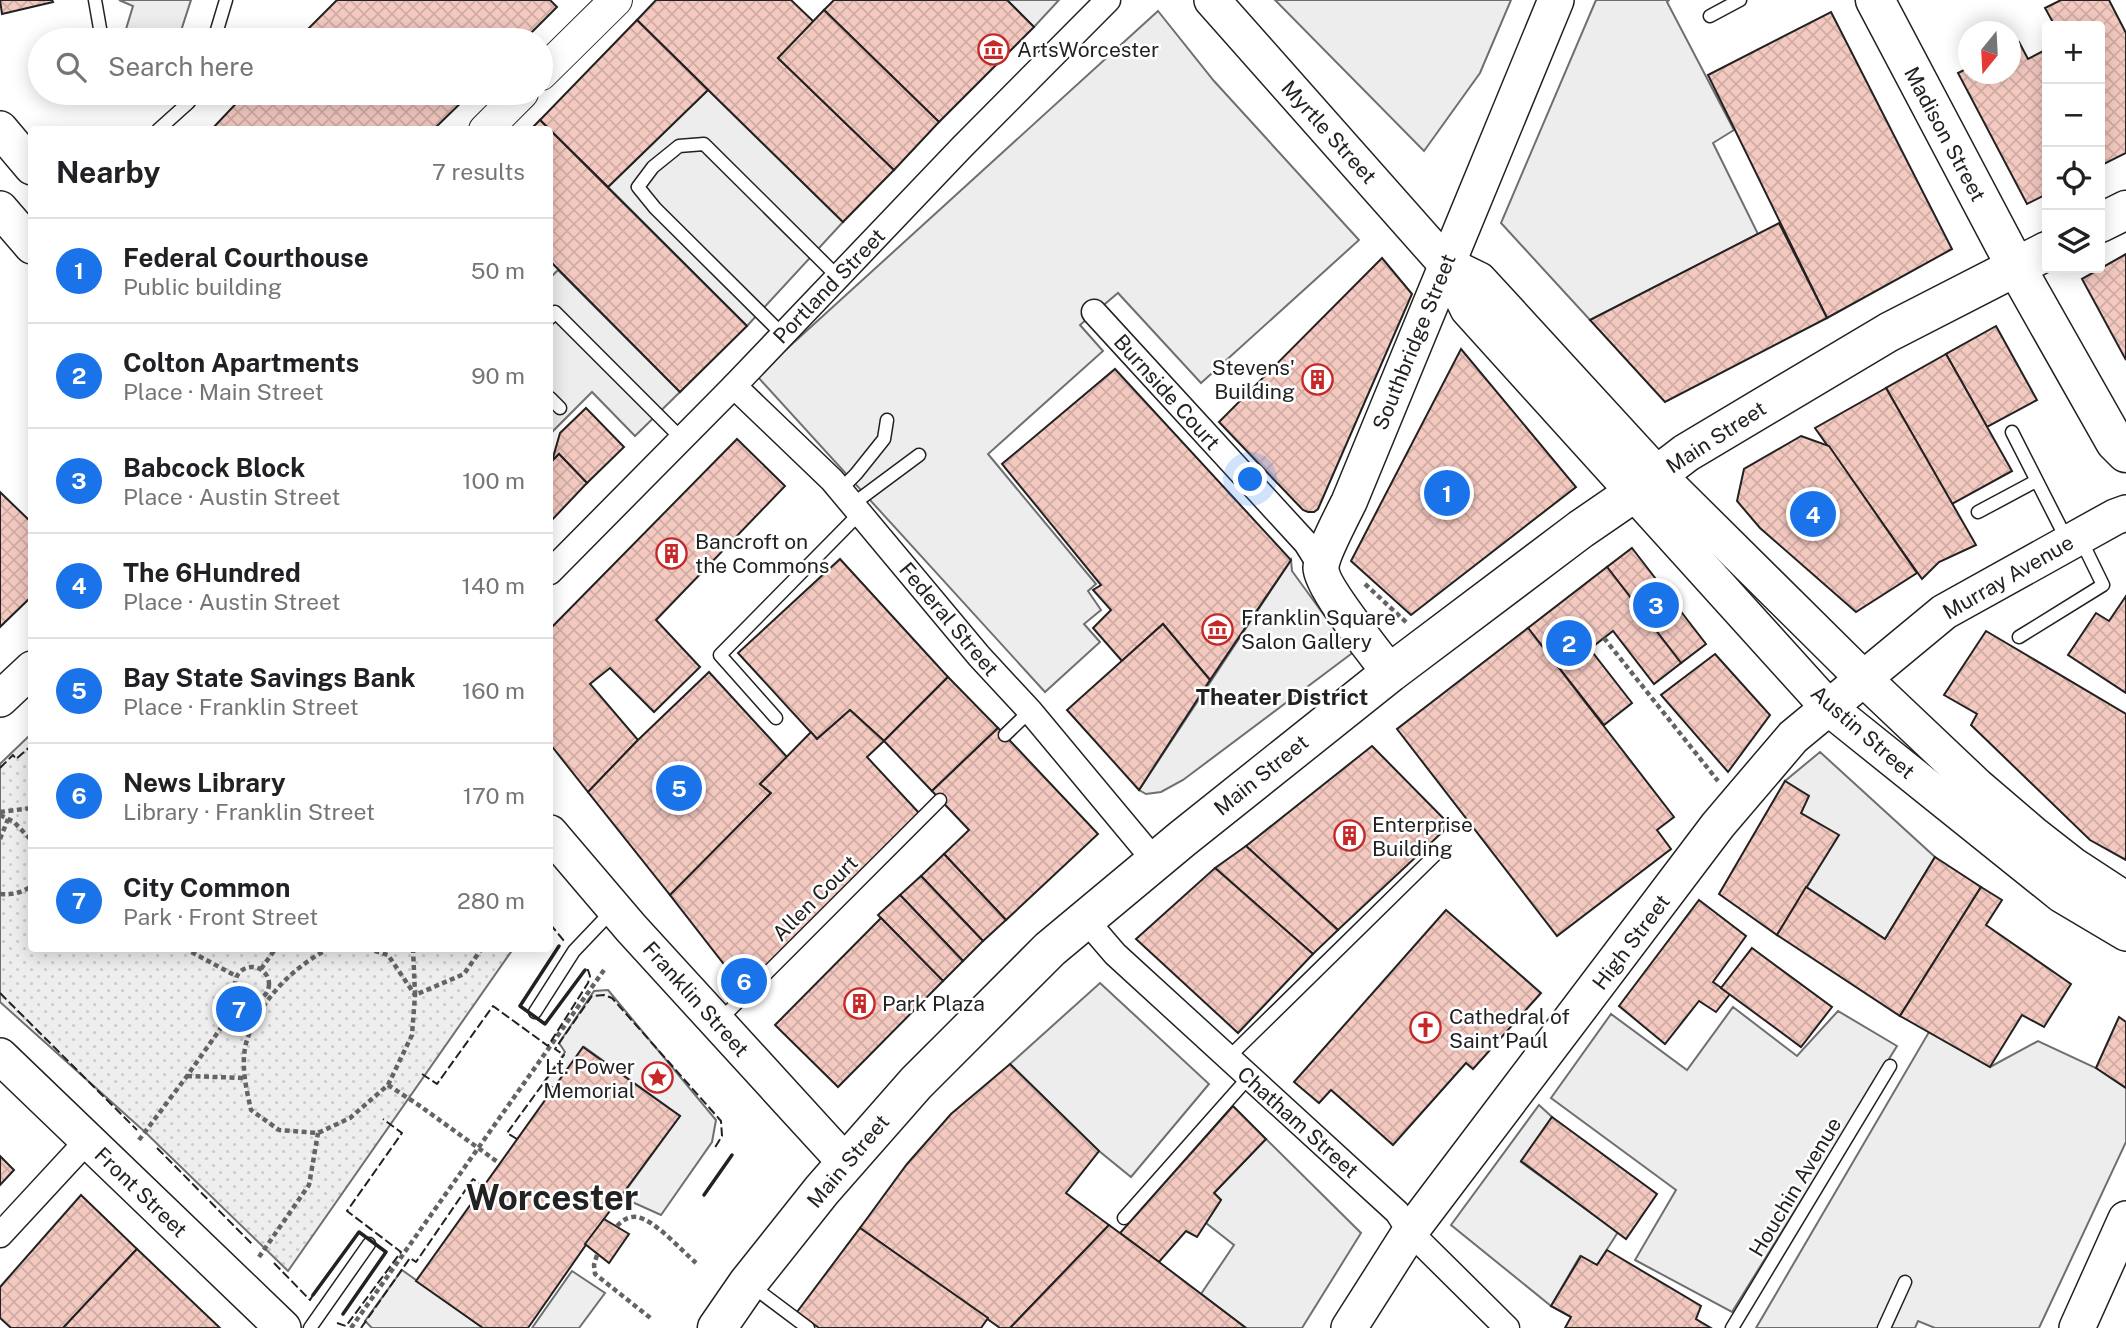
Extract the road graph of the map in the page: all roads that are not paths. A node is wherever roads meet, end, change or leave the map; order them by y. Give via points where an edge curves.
1 (95, 0) edge
2 (226, 0) edge
3 (616, 0) edge
4 (1108, 0) edge
5 (1212, 0) edge
6 (1556, 0) edge
7 (1740, 0) edge
8 (1874, 0) edge
9 (1710, 16) dead end
10 (100, 28) edge
11 (218, 28) edge
12 (553, 62) edge
13 (186, 105) edge
14 (510, 105) edge
15 (162, 126) edge
16 (489, 126) edge
17 (0, 129) edge
18 (28, 162) edge
19 (0, 209) edge
20 (2126, 209) edge
21 (2105, 220) edge
22 (28, 241) edge
23 (2032, 259) edge
24 (1446, 264) junction
25 (838, 277) junction
26 (1094, 312) dead end
27 (553, 314) edge
28 (783, 335) junction
29 (734, 386) junction
30 (553, 401) edge
31 (560, 408) dead end
32 (887, 420) dead end
33 (2012, 432) dead end
34 (682, 439) junction
35 (2126, 453) edge
36 (919, 455) dead end
37 (2036, 481) junction
38 (1646, 483) junction
39 (851, 502) junction
40 (1978, 512) dead end
41 (2126, 513) edge
42 (2073, 539) junction
43 (1321, 568) junction
44 (553, 569) edge
45 (2019, 638) dead end
46 (28, 673) edge
47 (1390, 673) junction
48 (1863, 678) junction
49 (0, 699) edge
50 (1829, 708) junction
51 (1030, 711) junction
52 (776, 719) dead end
53 (1005, 735) dead end
54 (940, 800) dead end
55 (553, 837) edge
56 (1437, 853) dead end
57 (1155, 860) junction
58 (2126, 900) edge
59 (615, 909) junction
60 (1085, 919) junction
61 (2126, 933) edge
62 (535, 1012) dead end
63 (717, 1023) junction
64 (0, 1056) edge
65 (1228, 1058) junction
66 (1890, 1066) dead end
67 (1248, 1078) junction
68 (87, 1141) junction
69 (845, 1162) junction
70 (1124, 1218) dead end
71 (2126, 1219) edge
72 (1410, 1232) junction
73 (0, 1235) edge
74 (369, 1244) dead end
75 (1905, 1282) dead end
76 (748, 1283) junction
77 (283, 1328) edge
78 (310, 1328) edge
79 (718, 1328) edge
80 (808, 1328) edge
81 (1349, 1328) edge
82 (1507, 1328) edge
83 (1732, 1328) edge
84 (1884, 1328) edge
85 (2077, 1328) edge

1 - 10 lane
2 - 11 lane
3 - 12 street
4 - 25 street, Portland Street
5 - 24 main road, Myrtle Street
6 - 24 main road, Southbridge Street
7 - 9 lane
8 - 23 main road, Madison Street
13 - 15 lane
14 - 16 street
17 - 18 main road
19 - 22 main road
20 - 21 main road
23 - 35 main road, Madison Street via 2115,442
23 - 38 main road, Main Street via 1889,332 1702,442
24 - 38 main road, Myrtle Street via 1479,281
24 - 43 main road, Southbridge Street
25 - 28 street, Portland Street
25 - 28 lane via 704,144 679,146 653,167 638,187
26 - 43 street, Burnside Court via 1306,543
27 - 34 lane
28 - 29 street, Portland Street
29 - 34 street, Portland Street
29 - 39 street, Federal Street
30 - 31 lane
32 - 39 lane via 884,439 856,474
33 - 37 lane
34 - 44 street, Portland Street
36 - 39 lane
37 - 40 lane
37 - 42 lane
38 - 47 main road, Main Street
38 - 48 main road, Austin Street
38 - 50 main road, Austin Street
39 - 51 street, Federal Street
39 - 52 lane via 720,655
41 - 42 main road, Murray Avenue
42 - 45 lane via 2103,585
42 - 48 main road, Murray Avenue via 1944,612
43 - 47 main road via 1328,586
46 - 49 main road
47 - 57 main road, Main Street
48 - 50 main road, High Street
48 - 58 main road, Austin Street via 2033,834
50 - 61 main road, Austin Street via 2062,895
50 - 72 main road, High Street via 1794,737 1718,825
51 - 53 lane
51 - 57 street, Federal Street
54 - 63 lane, Allen Court
55 - 59 main road, Franklin Street
56 - 65 lane
57 - 60 main road, Main Street
59 - 62 lane via 574,951
59 - 63 main road, Franklin Street
60 - 65 street, Chatham Street via 1115,954
60 - 69 main road, Main Street via 916,1083
63 - 69 main road, Franklin Street
64 - 68 main road, Front Street
65 - 67 street, Chatham Street
66 - 83 lane, Houchin Avenue
67 - 70 lane
67 - 72 street, Chatham Street via 1397,1212
68 - 73 street
68 - 77 main road, Front Street
69 - 76 main road, Main Street
71 - 85 main road
72 - 81 main road, High Street
72 - 82 street, Chatham Street
74 - 78 lane
75 - 84 lane
76 - 79 main road, Main Street
76 - 80 lane

